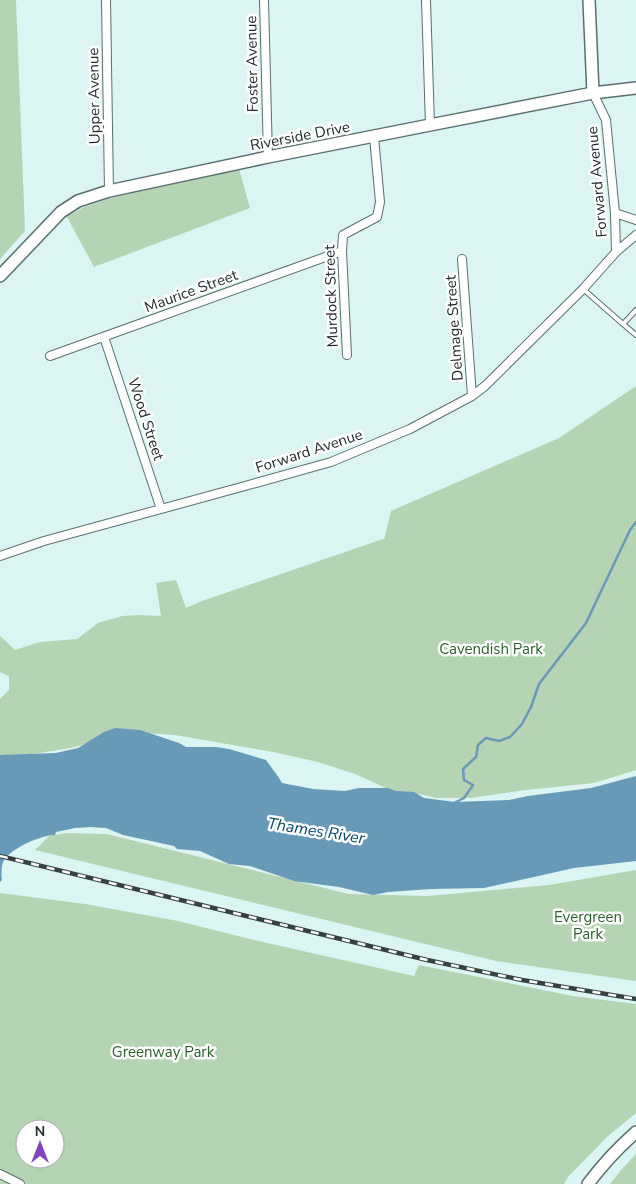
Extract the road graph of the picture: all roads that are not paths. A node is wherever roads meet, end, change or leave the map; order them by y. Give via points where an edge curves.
1 (106, 0) edge
2 (264, 0) edge
3 (426, 0) edge
4 (589, 0) edge
5 (636, 88) edge
6 (594, 93) junction
7 (430, 124) junction
8 (374, 137) junction
9 (268, 157) junction
10 (109, 191) junction
11 (615, 213) junction
12 (636, 220) edge
13 (636, 235) edge
14 (342, 251) junction
15 (616, 252) junction
16 (462, 259) dead end
17 (0, 276) edge
18 (583, 289) junction
19 (636, 310) edge
20 (623, 324) junction
21 (636, 335) edge
22 (104, 337) junction
23 (347, 355) dead end
24 (50, 356) dead end
25 (472, 396) junction
26 (161, 509) junction
27 (0, 556) edge
28 (636, 1132) edge
29 (0, 1174) edge
30 (20, 1184) edge
31 (588, 1184) edge

1 - 10 street, Upper Avenue
2 - 9 street, Foster Avenue
3 - 7 street
4 - 6 main road
5 - 6 main road, Riverside Drive
6 - 7 main road, Riverside Drive
6 - 11 street, Forward Avenue via 606,120
7 - 8 main road, Riverside Drive
8 - 9 main road, Riverside Drive
8 - 14 street, Murdock Street via 380,202 376,217 343,236
9 - 10 main road, Riverside Drive
10 - 17 main road, Riverside Drive via 78,201 61,212
11 - 12 street
11 - 15 street, Forward Avenue
13 - 15 street
14 - 22 street, Maurice Street
14 - 23 street, Murdock Street
15 - 18 street, Forward Avenue
16 - 25 street, Delmage Street
18 - 20 lane
18 - 25 street, Forward Avenue
19 - 20 lane
20 - 21 lane
22 - 24 street, Maurice Street
22 - 26 street, Wood Street
25 - 26 street, Forward Avenue via 410,429 331,462
26 - 27 street, Forward Avenue
28 - 31 main road via 603,1164
29 - 30 street

